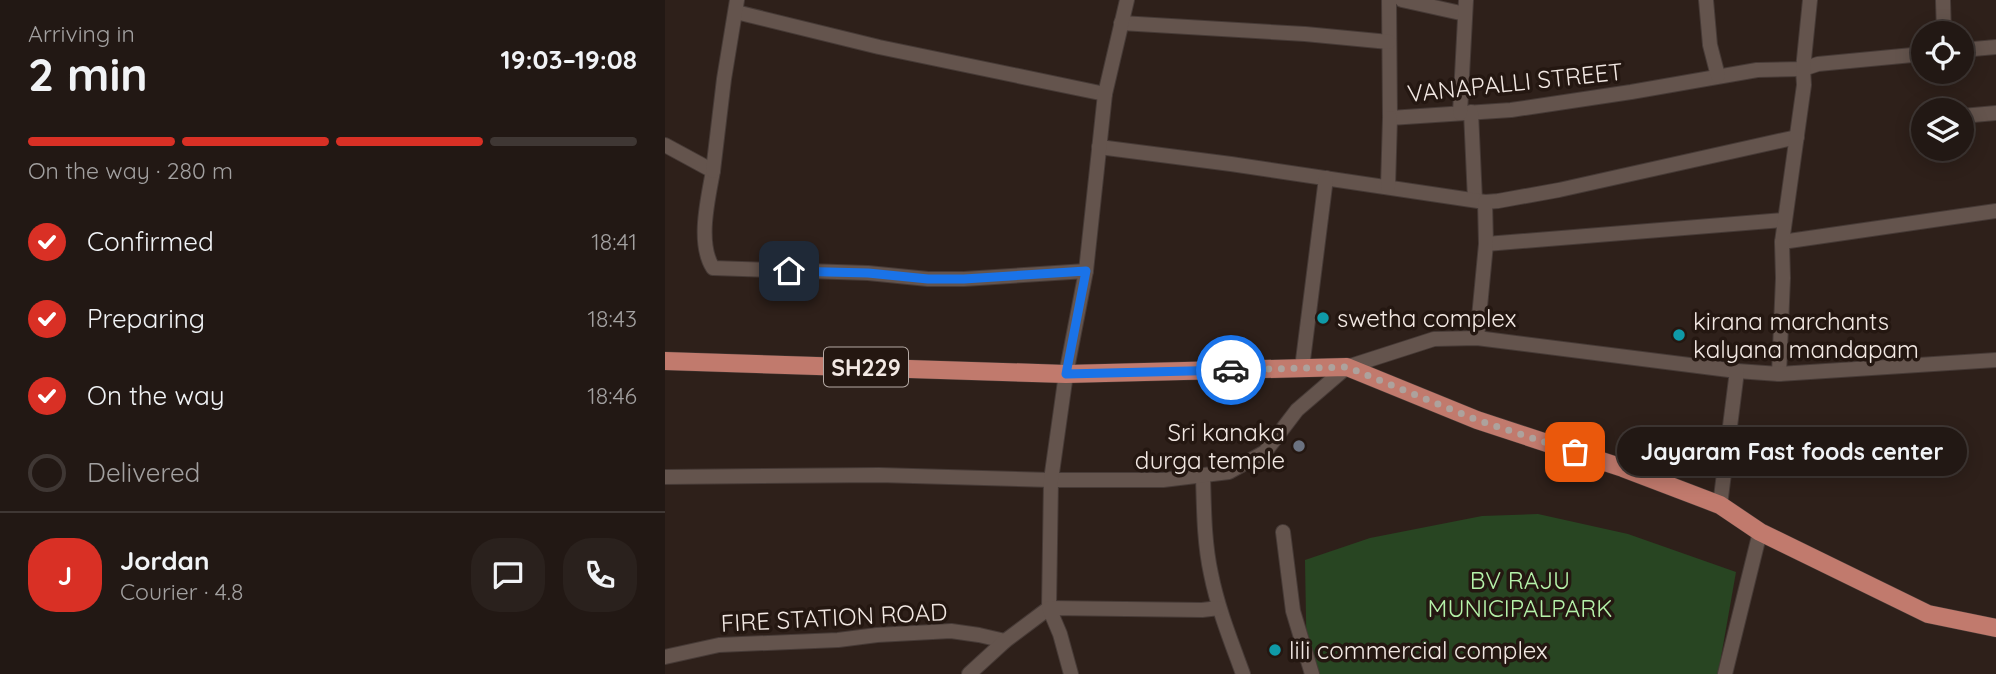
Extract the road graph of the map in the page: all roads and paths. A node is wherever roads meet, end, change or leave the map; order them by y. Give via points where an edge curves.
1 (1127, 0) edge
2 (1389, 0) edge
3 (1402, 0) edge
4 (1706, 0) edge
5 (1810, 0) edge
6 (1943, 0) edge
7 (736, 6) edge
8 (1466, 7) edge
9 (1944, 21) edge
10 (1121, 23) junction
11 (1389, 42) junction
12 (1996, 47) edge
13 (1974, 49) edge
14 (1911, 55) edge
15 (1803, 69) junction
16 (1718, 76) junction
17 (1105, 94) junction
18 (1466, 112) junction
19 (1996, 113) edge
20 (1974, 115) edge
21 (1390, 118) junction
22 (1797, 137) junction
23 (665, 145) edge
24 (1100, 148) junction
25 (713, 171) junction
26 (1326, 178) junction
27 (1388, 187) junction
28 (1480, 201) junction
29 (1996, 211) edge
30 (1784, 220) junction
31 (1782, 242) junction
32 (1486, 244) junction
33 (1086, 271) junction
34 (1477, 338) junction
35 (1996, 360) edge
36 (665, 361) edge
37 (1347, 367) junction
38 (1302, 368) junction
39 (1737, 371) junction
40 (1066, 374) junction
41 (1779, 374) junction
42 (1203, 476) junction
43 (665, 477) edge
44 (1051, 480) junction
45 (1720, 505) junction
46 (1283, 532) dead end
47 (1760, 532) junction
48 (1219, 607) junction
49 (1049, 608) junction
50 (1996, 628) edge
51 (1005, 641) junction
52 (665, 657) edge
53 (969, 674) edge
54 (1071, 674) edge
55 (1243, 674) edge
56 (1312, 674) edge
57 (1725, 674) edge

1 - 10 street
2 - 11 street, VANAPALLI STREET
3 - 8 street
4 - 16 street
5 - 15 street
6 - 9 street
7 - 17 street via 879,47
7 - 25 street
8 - 18 street
10 - 11 street
10 - 17 street
11 - 21 street, VANAPALLI STREET
12 - 13 street
14 - 15 street
15 - 16 street
15 - 22 street
16 - 18 street, VANAPALLI STREET via 1511,110
17 - 24 street
18 - 21 street, VANAPALLI STREET
18 - 28 street
19 - 20 street
21 - 27 street
22 - 28 street via 1559,190
22 - 30 street
23 - 25 street
24 - 26 street
24 - 33 street
25 - 33 street via 705,231 713,268 928,279
26 - 27 street
26 - 38 street
27 - 28 street
28 - 32 street
29 - 31 street
30 - 31 street
30 - 32 street
31 - 41 street
32 - 34 street
33 - 40 street
34 - 37 street via 1434,339
34 - 39 street
35 - 41 street
36 - 40 main road, SH229
37 - 38 main road, SH229
37 - 42 street via 1297,410 1265,452 1229,472
37 - 45 main road, SH229 via 1477,420
38 - 40 main road, SH229
39 - 41 street
39 - 45 street
40 - 44 street
42 - 44 street
42 - 48 street via 1205,532
43 - 44 street via 879,475
44 - 49 street
45 - 47 main road, SH229
46 - 56 street via 1293,611
47 - 50 main road, SH229 via 1928,614
47 - 57 street
48 - 49 street
48 - 55 street
49 - 51 street
49 - 54 street
51 - 52 street, FIRE STATION ROAD via 951,631 719,645
51 - 53 street

